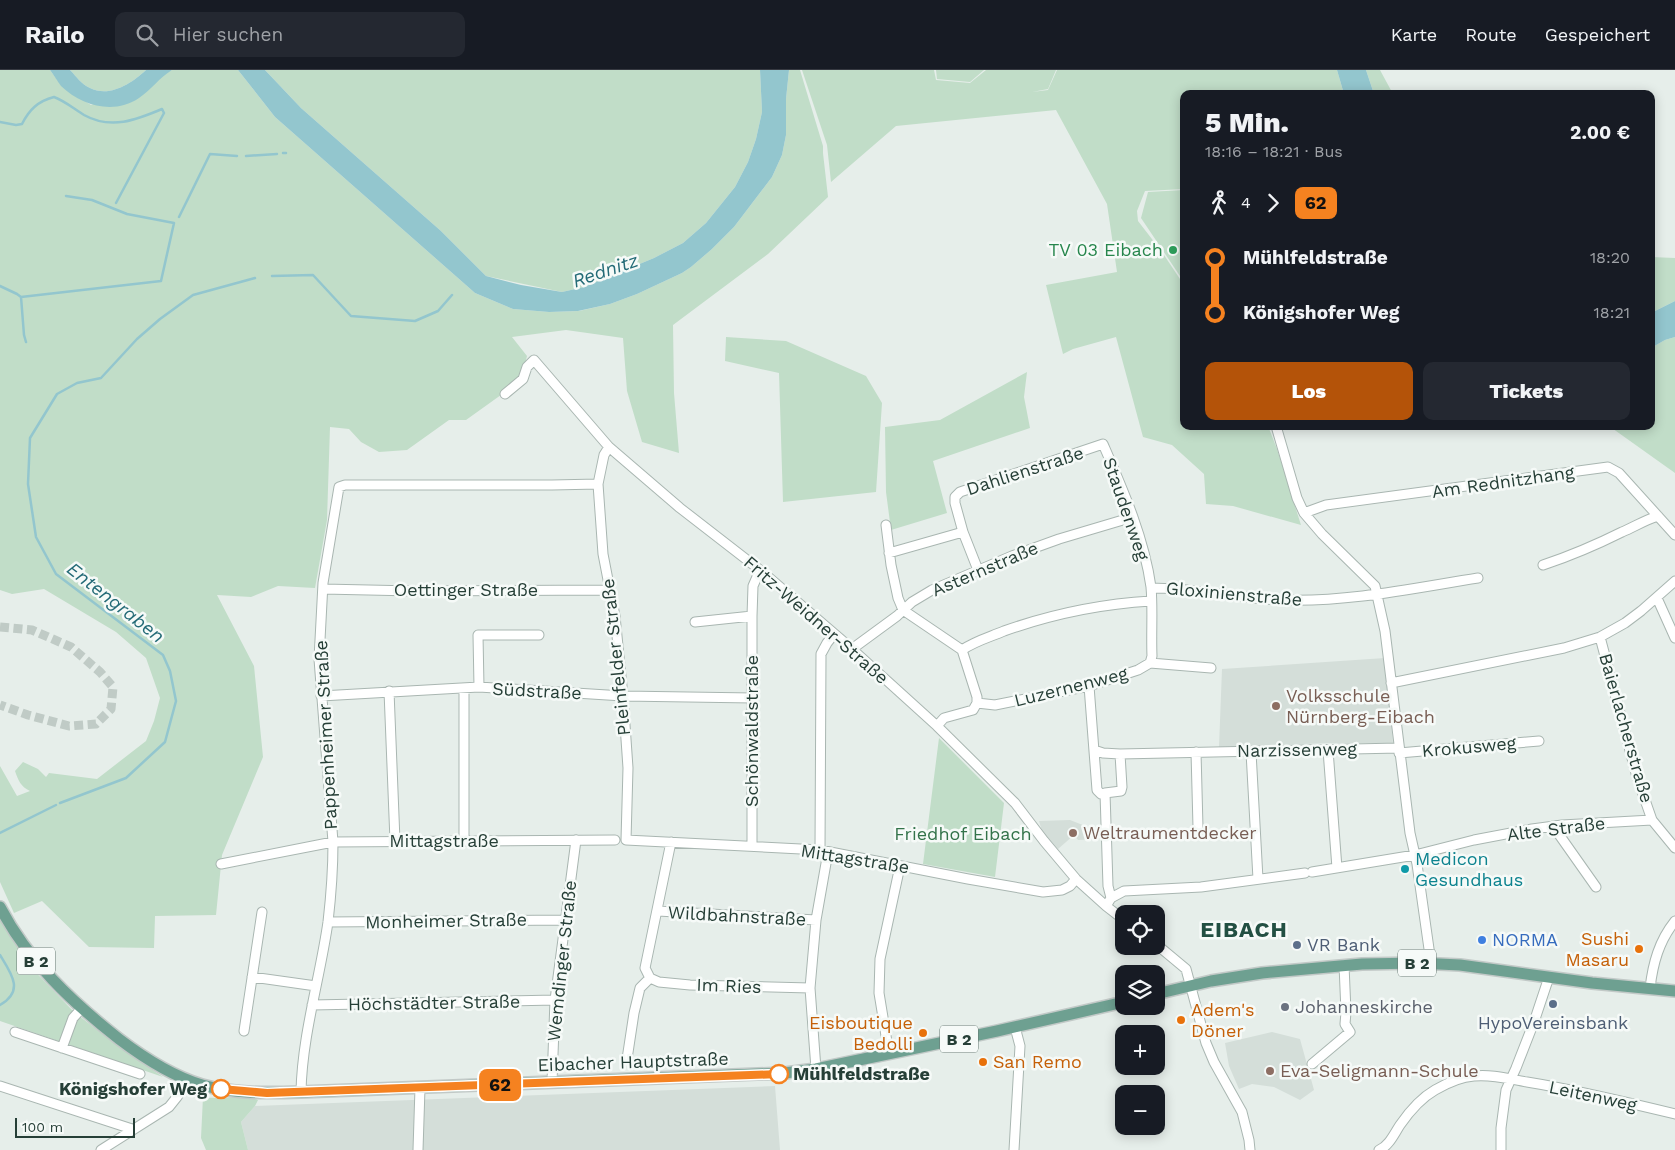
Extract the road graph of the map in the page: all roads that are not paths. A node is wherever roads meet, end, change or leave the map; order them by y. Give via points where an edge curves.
1 (505, 394) dead end
2 (1277, 430) edge
3 (1103, 444) joint
4 (609, 447) junction
5 (598, 484) junction
6 (1304, 513) junction
7 (1658, 516) junction
8 (1133, 517) junction
9 (886, 525) dead end
10 (964, 532) junction
11 (1675, 535) edge
12 (889, 553) junction
13 (1543, 565) dead end
14 (760, 570) junction
15 (978, 570) junction
16 (1478, 578) dead end
17 (1675, 580) edge
18 (1151, 588) junction
19 (322, 589) junction
20 (610, 590) junction
21 (1378, 594) junction
22 (1657, 598) junction
23 (1151, 601) junction
24 (902, 610) junction
25 (752, 616) junction
26 (695, 622) dead end
27 (834, 634) junction
28 (539, 635) dead end
29 (1600, 637) junction
30 (1675, 638) edge
31 (852, 649) junction
32 (962, 650) junction
33 (1150, 663) junction
34 (1211, 668) dead end
35 (1391, 683) junction
36 (1089, 686) junction
37 (479, 687) junction
38 (464, 688) junction
39 (389, 691) junction
40 (321, 696) junction
41 (623, 696) junction
42 (753, 698) junction
43 (977, 704) junction
44 (937, 726) junction
45 (1539, 741) dead end
46 (1094, 750) junction
47 (1328, 750) junction
48 (1399, 751) junction
49 (1196, 752) junction
50 (1251, 752) junction
51 (1120, 754) junction
52 (1105, 793) junction
53 (1652, 820) junction
54 (1553, 826) junction
55 (1198, 827) dead end
56 (576, 840) junction
57 (615, 840) dead end
58 (626, 840) joint
59 (395, 841) junction
60 (464, 841) junction
61 (333, 842) junction
62 (671, 842) junction
63 (752, 846) junction
64 (1675, 848) edge
65 (824, 851) junction
66 (1415, 855) junction
67 (221, 864) dead end
68 (900, 866) junction
69 (1338, 868) junction
70 (1076, 879) junction
71 (1258, 880) junction
72 (1596, 887) dead end
73 (1108, 902) junction
74 (0, 907) edge
75 (1115, 910) edge
76 (658, 911) junction
77 (262, 912) dead end
78 (565, 920) junction
79 (816, 920) junction
80 (1675, 921) edge
81 (328, 922) junction
82 (1165, 951) edge
83 (1431, 963) junction
84 (1344, 965) junction
85 (252, 977) junction
86 (1549, 977) junction
87 (650, 978) junction
88 (1192, 985) junction
89 (316, 986) junction
90 (810, 988) junction
91 (1650, 988) junction
92 (1675, 991) edge
93 (1165, 992) edge
94 (555, 1000) junction
95 (1115, 1004) edge
96 (312, 1005) junction
97 (82, 1008) junction
98 (1015, 1027) junction
99 (244, 1031) dead end
100 (15, 1032) dead end
101 (62, 1048) junction
102 (889, 1054) junction
103 (626, 1059) dead end
104 (1312, 1064) dead end
105 (816, 1069) junction
106 (140, 1074) dead end
107 (1510, 1079) junction
108 (188, 1080) junction
109 (552, 1082) junction
110 (0, 1086) edge
111 (420, 1088) junction
112 (301, 1092) junction
113 (1675, 1114) edge
114 (132, 1129) junction
115 (1383, 1149) edge
116 (101, 1150) edge
117 (418, 1150) edge
118 (1014, 1150) edge
119 (1250, 1150) edge
120 (1502, 1150) edge

1 - 4 street, Fritz-Weidner-Straße via 523,379 527,367 534,360
2 - 6 street
3 - 8 street, Staudenweg
3 - 10 street, Dahlienstraße via 960,492 955,503
4 - 5 street, Pleinfelder Straße via 604,455
4 - 14 street, Fritz-Weidner-Straße
5 - 19 street, Pappenheimer Straße via 339,487
5 - 20 street, Pleinfelder Straße via 603,554
6 - 7 street, Am Rednitzhang via 1326,505 1602,467 1619,473
6 - 21 street via 1375,586
7 - 11 street, Am Rednitzhang
7 - 13 street
8 - 15 street, Asternstraße via 1059,539
8 - 18 street, Staudenweg
9 - 12 street
10 - 12 street
10 - 15 street, Dahlienstraße
12 - 24 street
14 - 25 street, Schönwaldstraße via 753,586
14 - 27 street, Fritz-Weidner-Straße
15 - 24 street, Asternstraße via 932,590
16 - 21 street, Gloxinienstraße
17 - 22 street
18 - 21 street, Gloxinienstraße via 1284,600
18 - 23 street, Staudenweg
19 - 20 street, Oettinger Straße
19 - 40 street, Pappenheimer Straße
20 - 41 street, Pleinfelder Straße via 616,616
21 - 35 street
22 - 29 street via 1625,623
22 - 30 street
23 - 32 street via 1098,606 1057,615 983,639
23 - 33 street, Staudenweg
24 - 31 street, Asternstraße
24 - 32 street
25 - 26 street
25 - 42 street, Schönwaldstraße
27 - 31 street, Fritz-Weidner-Straße
27 - 65 street via 822,654
28 - 37 street via 478,635
29 - 35 street via 1564,648
29 - 53 street, Baierlacherstraße via 1630,752
31 - 44 street, Fritz-Weidner-Straße
32 - 43 street
33 - 34 street, Luzernenweg
33 - 36 street, Luzernenweg
35 - 48 street
36 - 43 street, Luzernenweg via 996,705
36 - 46 street
37 - 38 street, Südstraße
37 - 41 street, Südstraße
38 - 39 street, Südstraße
38 - 60 street
39 - 40 street, Südstraße
39 - 59 street
40 - 61 street, Pappenheimer Straße
41 - 42 street, Südstraße
41 - 58 street, Pleinfelder Straße via 628,768
42 - 63 street, Schönwaldstraße
43 - 44 street, Luzernenweg via 973,710 944,718
44 - 70 street, Fritz-Weidner-Straße via 1015,803
45 - 48 street, Krokusweg
46 - 51 street, Narzissenweg
46 - 52 street via 1097,790
47 - 48 street, Narzissenweg
47 - 50 street, Narzissenweg
47 - 69 street
48 - 66 street
49 - 50 street, Narzissenweg
49 - 51 street, Narzissenweg
49 - 55 street
50 - 71 street
51 - 52 street via 1121,790
52 - 73 street
53 - 54 street, Alte Straße
53 - 64 street
54 - 66 street, Alte Straße via 1474,840
54 - 72 street
56 - 57 street, Mittagstraße
56 - 60 street, Mittagstraße
56 - 78 street, Wemdinger Straße
58 - 62 street, Mittagstraße
59 - 60 street, Mittagstraße
59 - 61 street, Mittagstraße
61 - 67 street, Mittagstraße
61 - 81 street, Pappenheimer Straße
62 - 63 street, Mittagstraße
62 - 76 street
63 - 65 street, Mittagstraße
65 - 68 street, Mittagstraße
65 - 79 street
66 - 69 street, Alte Straße
66 - 83 street
68 - 70 street, Mittagstraße via 1043,892 1062,890
68 - 102 street via 880,959 879,993
69 - 71 street, Alte Straße
70 - 73 street, Fritz-Weidner-Straße
71 - 73 street, Alte Straße via 1124,891
73 - 75 street, Fritz-Weidner-Straße
74 - 97 main road, Eibacher Hauptstraße / B 2 via 36,961
76 - 79 street, Wildbahnstraße
76 - 87 street via 645,968
77 - 85 street
78 - 81 street, Monheimer Straße
78 - 94 street, Wemdinger Straße
79 - 90 street
80 - 91 street via 1656,956
81 - 89 street, Pappenheimer Straße
82 - 88 street via 1184,966
83 - 84 main road, B 2
83 - 86 main road, B 2
84 - 88 main road, B 2 via 1262,972
84 - 104 street via 1345,1024 1350,1032
85 - 89 street
85 - 99 street
86 - 91 main road, B 2
86 - 107 street
87 - 90 street, Im Ries via 690,985
87 - 103 street via 640,988
88 - 93 main road, B 2
88 - 119 street via 1206,1043 1242,1112
89 - 96 street, Pappenheimer Straße
90 - 105 street
91 - 92 main road, B 2
94 - 96 street, Höchstädter Straße
94 - 109 street, Wemdinger Straße
95 - 98 main road, Eibacher Hauptstraße / B 2
96 - 112 street, Pappenheimer Straße
97 - 101 street via 73,1018
97 - 108 main road, Eibacher Hauptstraße / B 2 via 148,1059
98 - 102 main road, Eibacher Hauptstraße / B 2
98 - 118 street via 1020,1046
100 - 101 street
101 - 106 street
102 - 105 main road, Eibacher Hauptstraße / B 2
105 - 109 main road, Eibacher Hauptstraße / B 2
107 - 113 street, Leitenweg via 1608,1097
107 - 115 street, Leitenweg via 1491,1076 1460,1078 1432,1091 1402,1122
107 - 120 street via 1502,1119
108 - 112 main road, Eibacher Hauptstraße / B 2 via 236,1091
108 - 114 street via 169,1107
109 - 111 main road, Eibacher Hauptstraße / B 2
110 - 114 street
111 - 112 main road, Eibacher Hauptstraße / B 2
111 - 117 street
114 - 116 street

